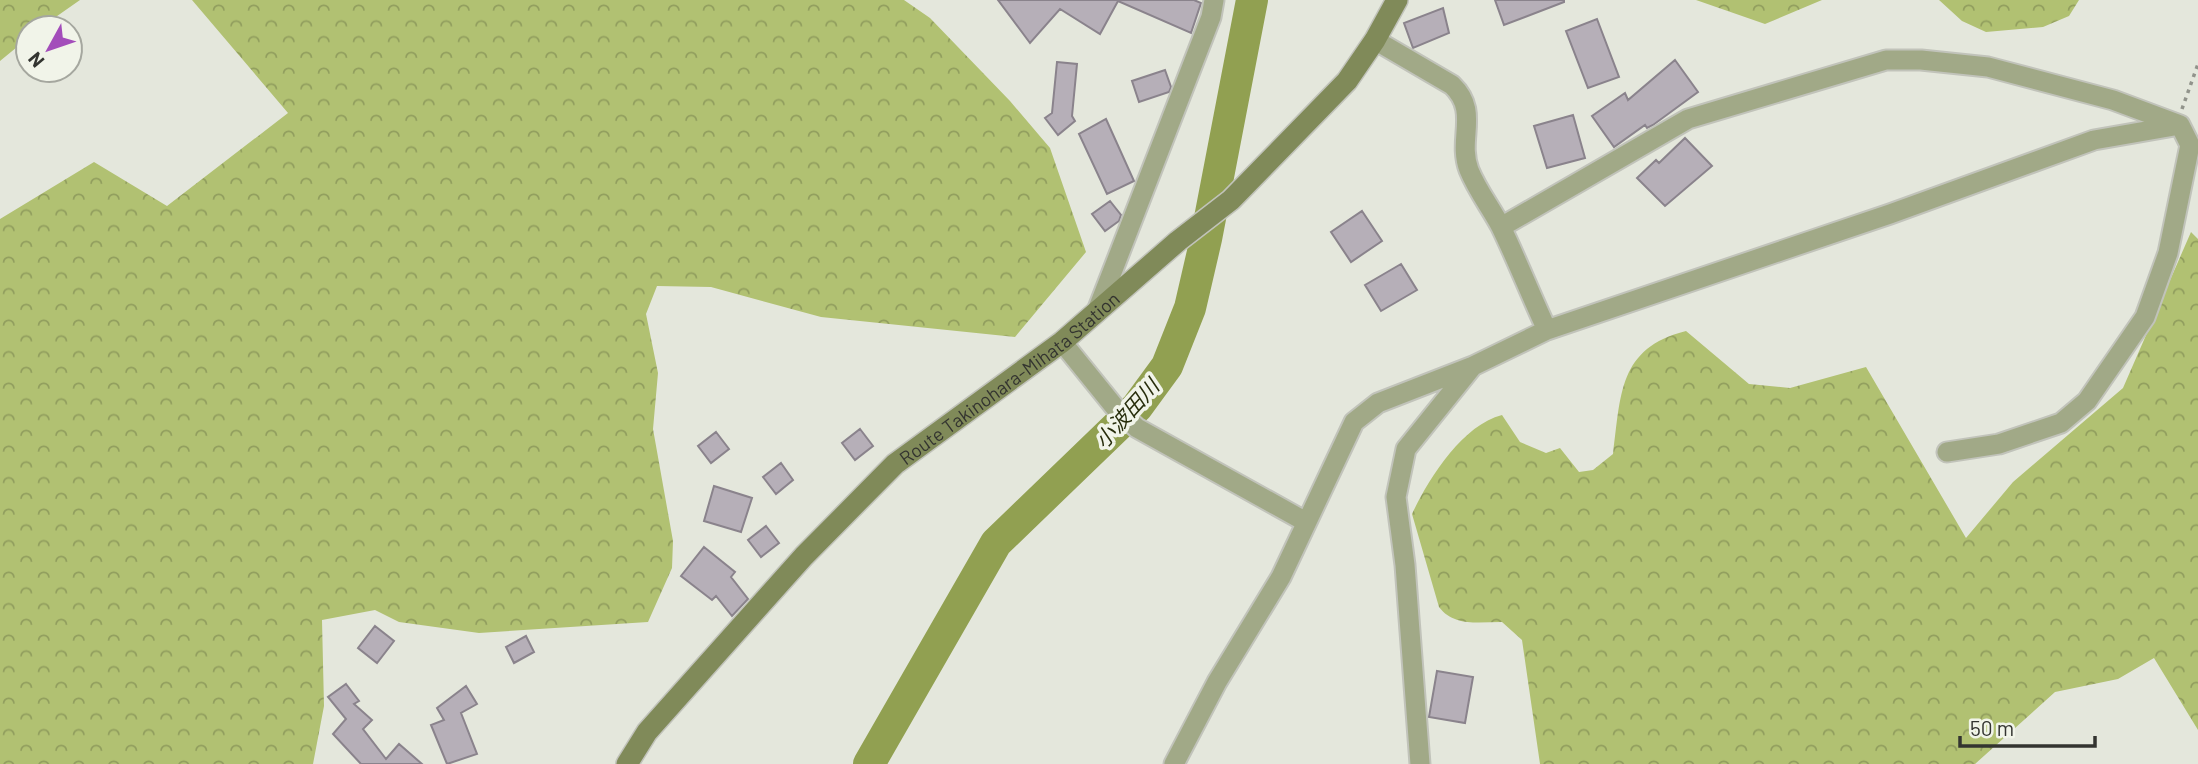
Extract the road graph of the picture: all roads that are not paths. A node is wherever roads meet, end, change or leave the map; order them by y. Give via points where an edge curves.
1 (1214, 0) edge
2 (1397, 0) edge
3 (1375, 40) junction
4 (2180, 125) junction
5 (1501, 227) junction
6 (1097, 311) junction
7 (1547, 330) junction
8 (1062, 342) junction
9 (1473, 366) junction
10 (1947, 452) dead end
11 (1306, 522) junction
12 (627, 764) edge
13 (1174, 764) edge
14 (1420, 764) edge

1 - 6 street
2 - 3 main road, Route Takinohara-Mihata Station
3 - 5 street via 1461,93 1467,113 1469,170
3 - 6 main road, Route Takinohara-Mihata Station via 1347,80 1231,200
4 - 5 street via 2113,100 1988,67 1886,60 1688,120
4 - 7 street via 2094,140
4 - 10 street via 2190,145 2168,253 2145,317 2087,401 2061,423 1999,444
5 - 7 street
6 - 8 main road, Route Takinohara-Mihata Station
7 - 9 street
8 - 11 street via 1136,428
8 - 12 main road, Route Takinohara-Mihata Station via 895,464 804,556 647,732
9 - 11 street via 1378,403 1354,422
9 - 14 street via 1406,449 1396,498
11 - 13 street via 1281,577

